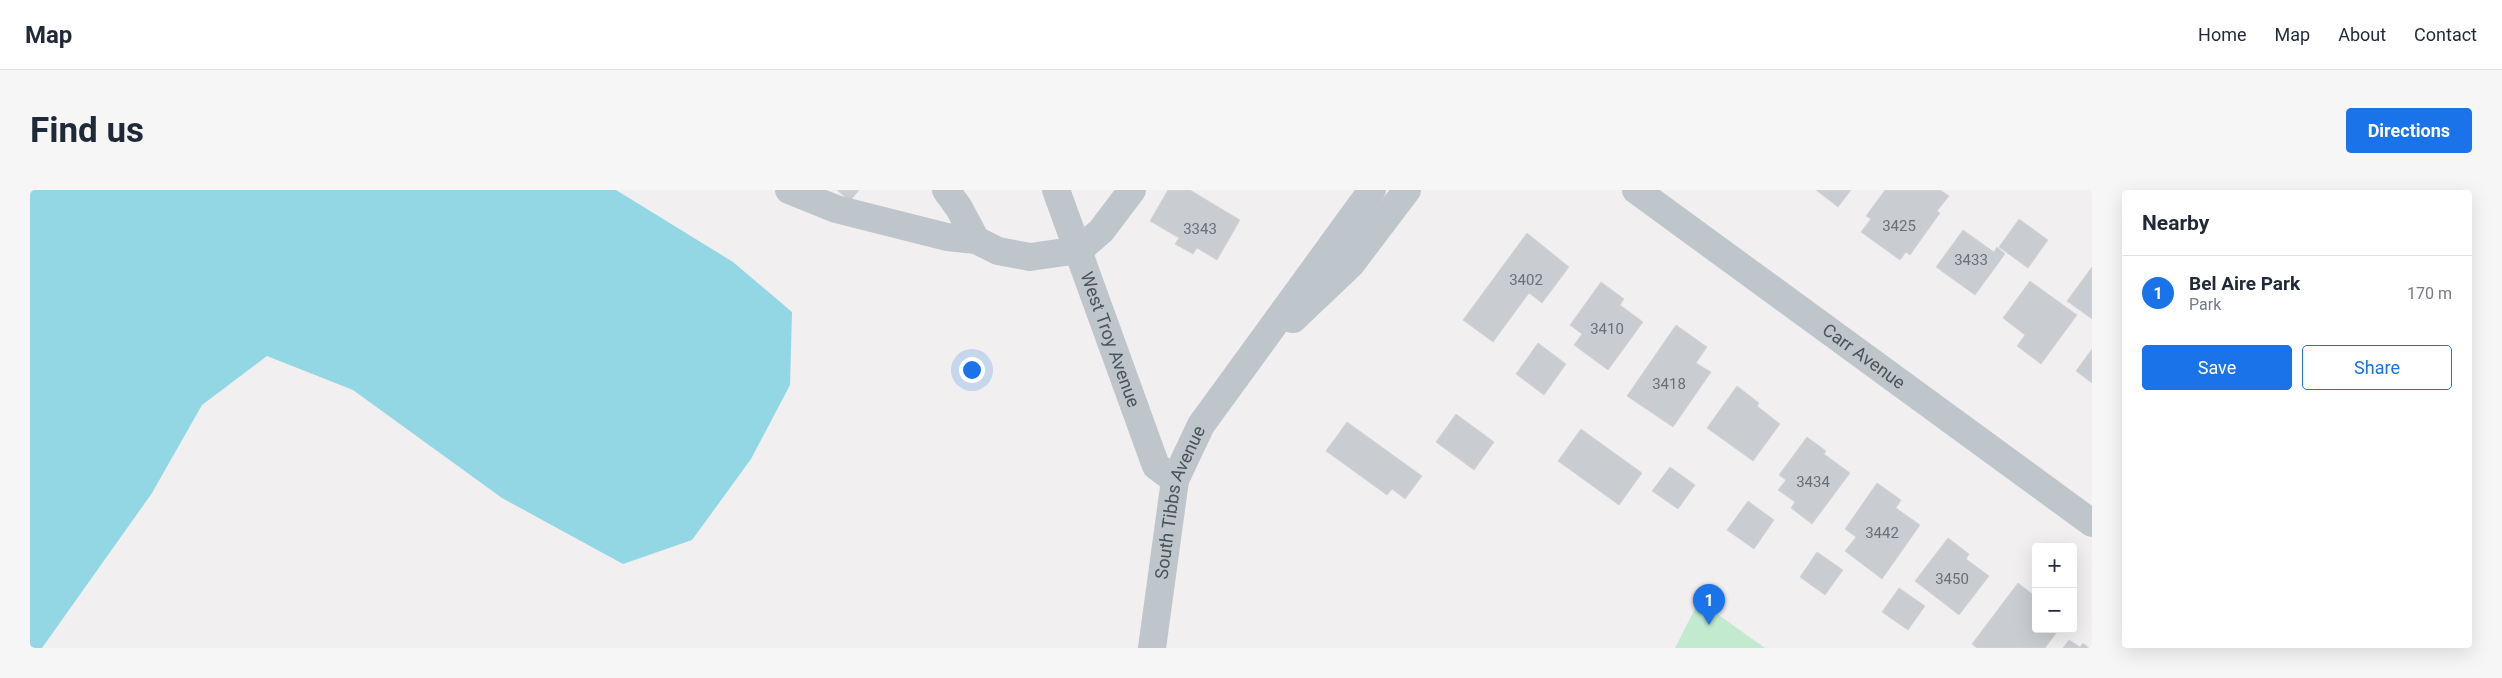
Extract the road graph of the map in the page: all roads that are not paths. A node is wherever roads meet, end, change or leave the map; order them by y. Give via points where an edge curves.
1 (789, 190) edge
2 (946, 190) edge
3 (1056, 190) edge
4 (1132, 190) edge
5 (1372, 190) edge
6 (1406, 190) edge
7 (1636, 190) edge
8 (976, 240) junction
9 (1079, 250) junction
10 (1239, 370) junction
11 (1175, 480) junction
12 (2092, 524) edge
13 (1152, 648) edge

1 - 8 street via 836,209 947,237
2 - 8 street
3 - 9 street, West Troy Avenue
4 - 9 street via 1101,231
5 - 10 street, South Tibbs Avenue
6 - 10 street, South Tibbs Avenue via 1351,264
7 - 12 street, Carr Avenue
8 - 9 street via 998,251 1030,257
9 - 11 street, West Troy Avenue via 1156,466
10 - 11 street, South Tibbs Avenue via 1201,425
11 - 13 street, South Tibbs Avenue

